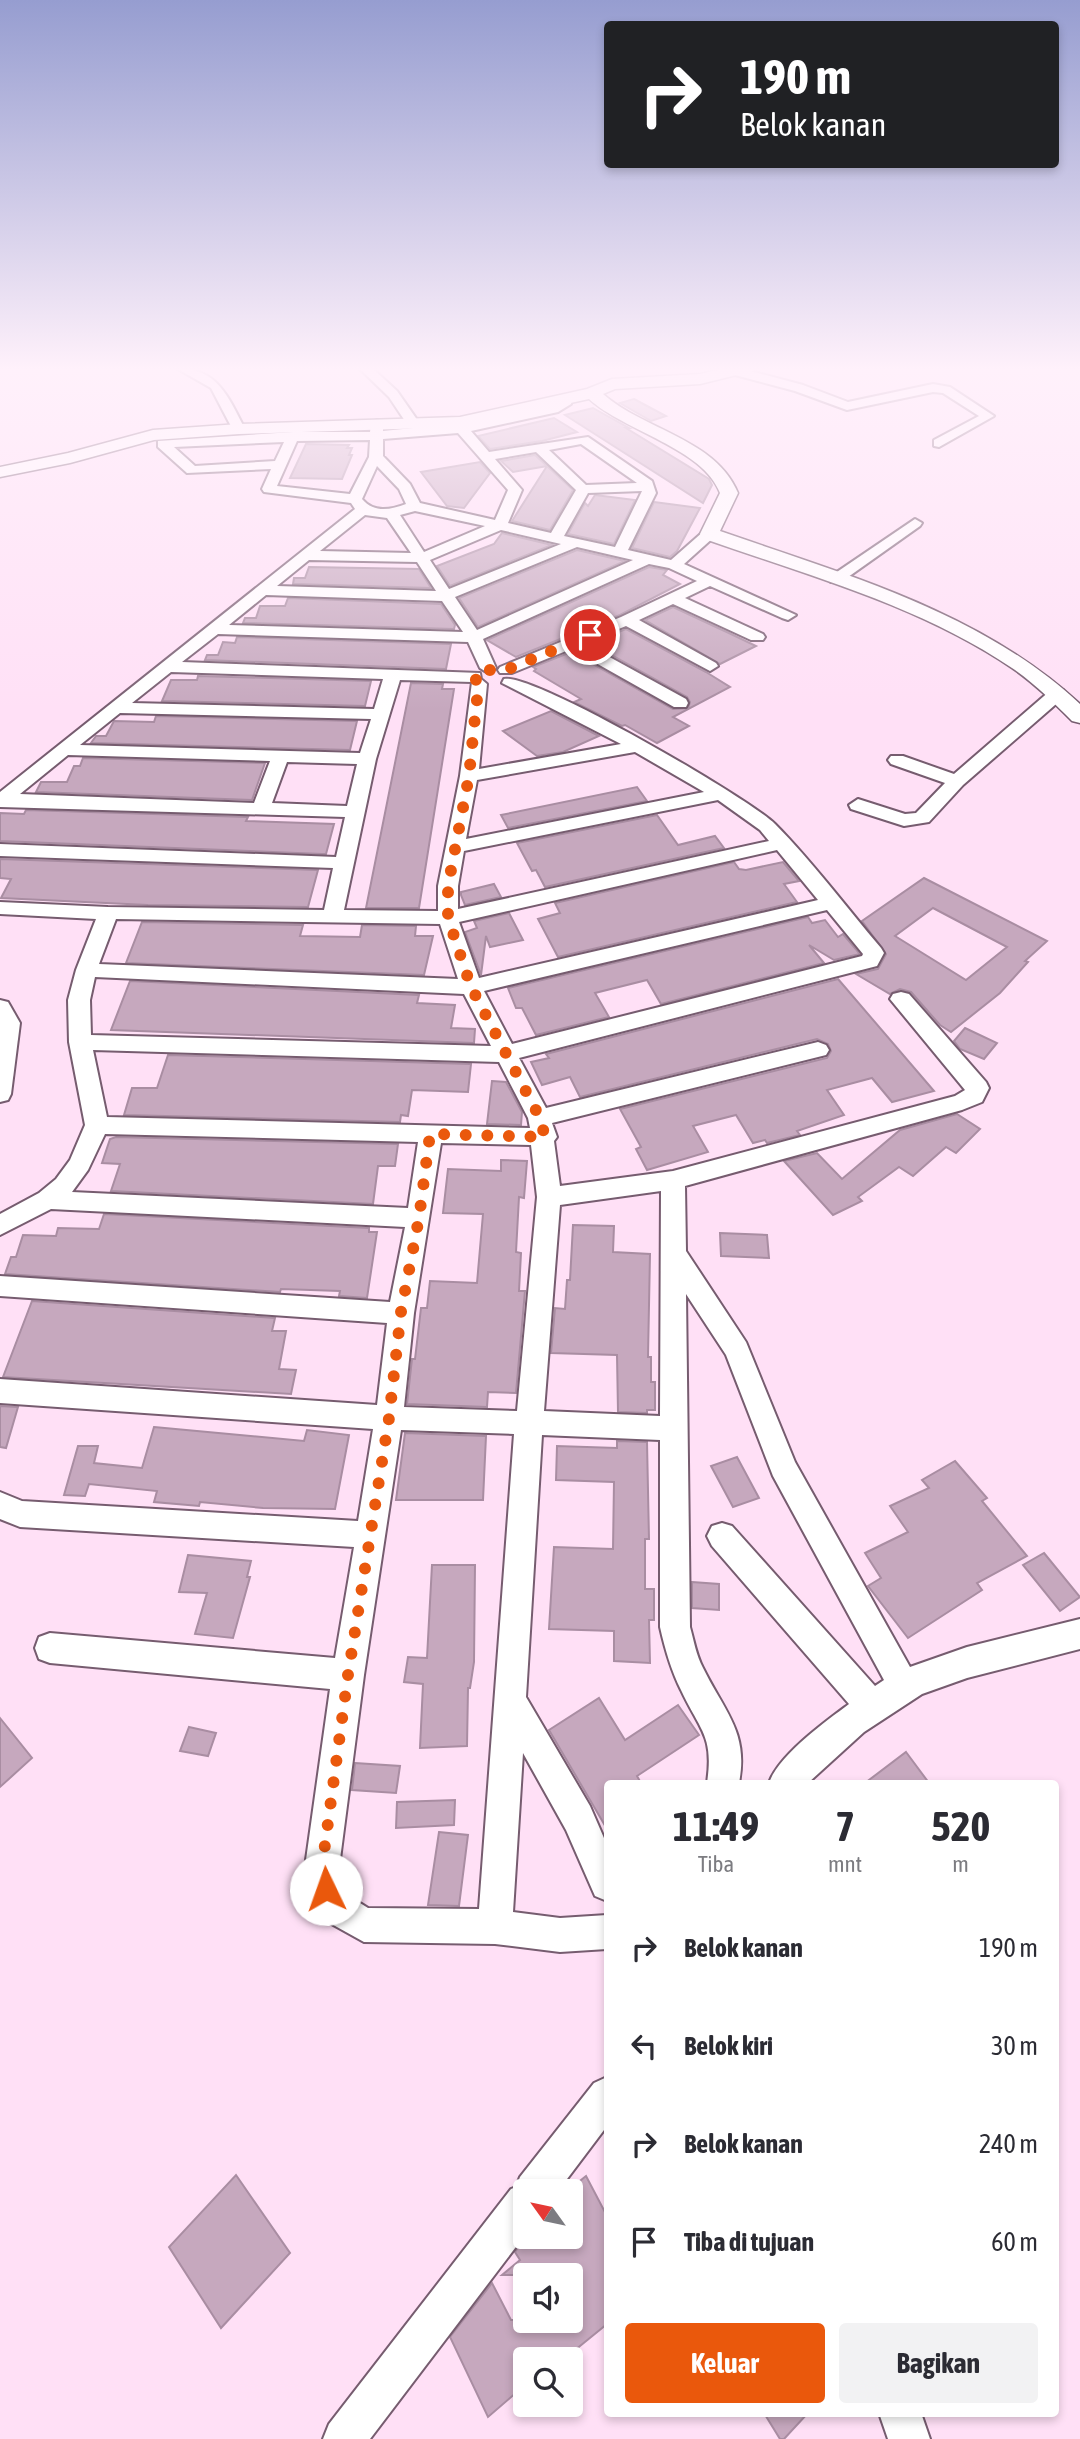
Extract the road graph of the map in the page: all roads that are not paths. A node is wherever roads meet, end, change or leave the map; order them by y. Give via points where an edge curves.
1 (272, 482) edge
2 (361, 482) edge
3 (400, 482) edge
4 (508, 482) edge
5 (575, 482) edge
6 (642, 482) edge
7 (726, 482) edge
8 (649, 487) junction
9 (583, 489) junction
10 (359, 504) junction
11 (414, 506) junction
12 (392, 514) junction
13 (915, 523) dead end
14 (499, 526) junction
15 (709, 534) junction
16 (555, 538) junction
17 (575, 543) junction
18 (620, 551) junction
19 (306, 555) junction
20 (422, 558) junction
21 (650, 558) junction
22 (674, 565) junction
23 (836, 579) junction
24 (711, 580) junction
25 (262, 590) junction
26 (445, 596) junction
27 (673, 598) junction
28 (788, 615) dead end
29 (627, 620) junction
30 (214, 629) junction
31 (474, 637) junction
32 (757, 637) dead end
33 (572, 643) junction
34 (710, 666) dead end
35 (170, 667) junction
36 (393, 675) junction
37 (508, 676) junction
38 (480, 677) junction
39 (1057, 694) junction
40 (680, 703) dead end
41 (118, 708) junction
42 (381, 714) junction
43 (1080, 716) edge
44 (638, 746) junction
45 (66, 750) junction
46 (280, 758) junction
47 (368, 759) junction
48 (897, 760) dead end
49 (469, 776) junction
50 (957, 781) junction
51 (721, 794) junction
52 (1, 800) edge
53 (858, 805) dead end
54 (261, 810) junction
55 (354, 812) junction
56 (784, 843) junction
57 (454, 847) junction
58 (0, 850) edge
59 (345, 863) junction
60 (831, 903) junction
61 (0, 908) edge
62 (108, 913) junction
63 (331, 917) junction
64 (448, 918) junction
65 (86, 970) junction
66 (471, 987) junction
67 (901, 999) dead end
68 (0, 1007) edge
69 (80, 1042) junction
70 (818, 1050) dead end
71 (505, 1054) junction
72 (0, 1094) edge
73 (97, 1125) junction
74 (542, 1128) junction
75 (430, 1134) junction
76 (673, 1180) junction
77 (549, 1197) junction
78 (48, 1200) junction
79 (419, 1218) junction
80 (0, 1225) edge
81 (674, 1254) junction
82 (0, 1286) edge
83 (401, 1312) junction
84 (0, 1391) edge
85 (389, 1418) junction
86 (529, 1424) junction
87 (673, 1428) junction
88 (0, 1505) edge
89 (371, 1535) junction
90 (722, 1535) dead end
91 (1080, 1634) edge
92 (50, 1648) dead end
93 (348, 1675) junction
94 (904, 1686) junction
95 (512, 1703) junction
96 (872, 1706) junction
97 (724, 1780) edge
98 (788, 1780) edge
99 (604, 1877) edge
100 (495, 1927) junction
101 (604, 1932) edge
102 (604, 2100) edge
103 (543, 2179) edge
104 (513, 2219) edge
105 (901, 2417) edge
106 (344, 2439) edge
107 (909, 2439) edge

1 - 10 street via 269,489
2 - 10 street
3 - 11 street
4 - 14 street via 515,490
5 - 9 street
6 - 8 street
7 - 15 street via 729,493
8 - 9 street
8 - 18 street
9 - 16 street
10 - 12 street
10 - 19 street
11 - 12 street
11 - 14 street
12 - 20 street
13 - 23 street
14 - 16 street
14 - 20 street
15 - 22 street
15 - 23 street
16 - 17 street
17 - 18 street
17 - 26 street
18 - 21 street
19 - 20 street
19 - 25 street
20 - 26 street
21 - 22 street
21 - 31 street
22 - 24 street
23 - 39 street via 980,640
24 - 27 street
24 - 28 street
25 - 26 street
25 - 30 street
26 - 31 street
27 - 29 street
27 - 32 street
29 - 33 street
29 - 34 street
30 - 31 street
30 - 35 street
31 - 38 street
33 - 37 street
33 - 40 street
35 - 36 street
35 - 41 street
36 - 38 street
36 - 42 street
37 - 38 street
37 - 44 street
38 - 49 street
39 - 43 street
39 - 50 street
41 - 42 street
41 - 45 street
42 - 47 street
44 - 49 street
44 - 51 street
45 - 46 street
45 - 52 street
46 - 47 street
46 - 54 street
47 - 55 street
48 - 50 street
49 - 57 street
50 - 53 street via 915,821
51 - 56 street
51 - 57 street
52 - 54 street
54 - 55 street
55 - 59 street
56 - 60 street
56 - 64 street
57 - 64 street
58 - 59 street
59 - 63 street
60 - 66 street
60 - 71 street via 874,953 870,961
61 - 62 street
62 - 63 street
62 - 65 street
63 - 64 street
64 - 66 street
65 - 66 street
65 - 69 street via 79,1000
66 - 71 street
67 - 76 street via 978,1088 974,1096
68 - 72 street via 9,1023
69 - 71 street
69 - 73 street
70 - 74 street
71 - 74 street
73 - 75 street
73 - 78 street via 80,1164
74 - 75 street
74 - 77 street
75 - 79 street
76 - 77 street
76 - 81 street
77 - 86 street
78 - 79 street
78 - 80 street
79 - 83 street
81 - 87 street
81 - 94 street via 737,1350 783,1467
82 - 83 street
83 - 85 street
84 - 85 street
85 - 86 street
85 - 89 street
86 - 87 street
86 - 95 street
87 - 97 street via 675,1628 685,1665 725,1736 728,1765
88 - 89 street via 20,1514
89 - 93 street
90 - 96 street
91 - 94 street via 965,1663
92 - 93 street
93 - 100 street via 322,1867 326,1889 340,1910 364,1925
94 - 96 street
95 - 99 street via 578,1818
95 - 100 street
96 - 98 street
100 - 101 street via 561,1935
102 - 103 street
104 - 106 street
105 - 107 street

